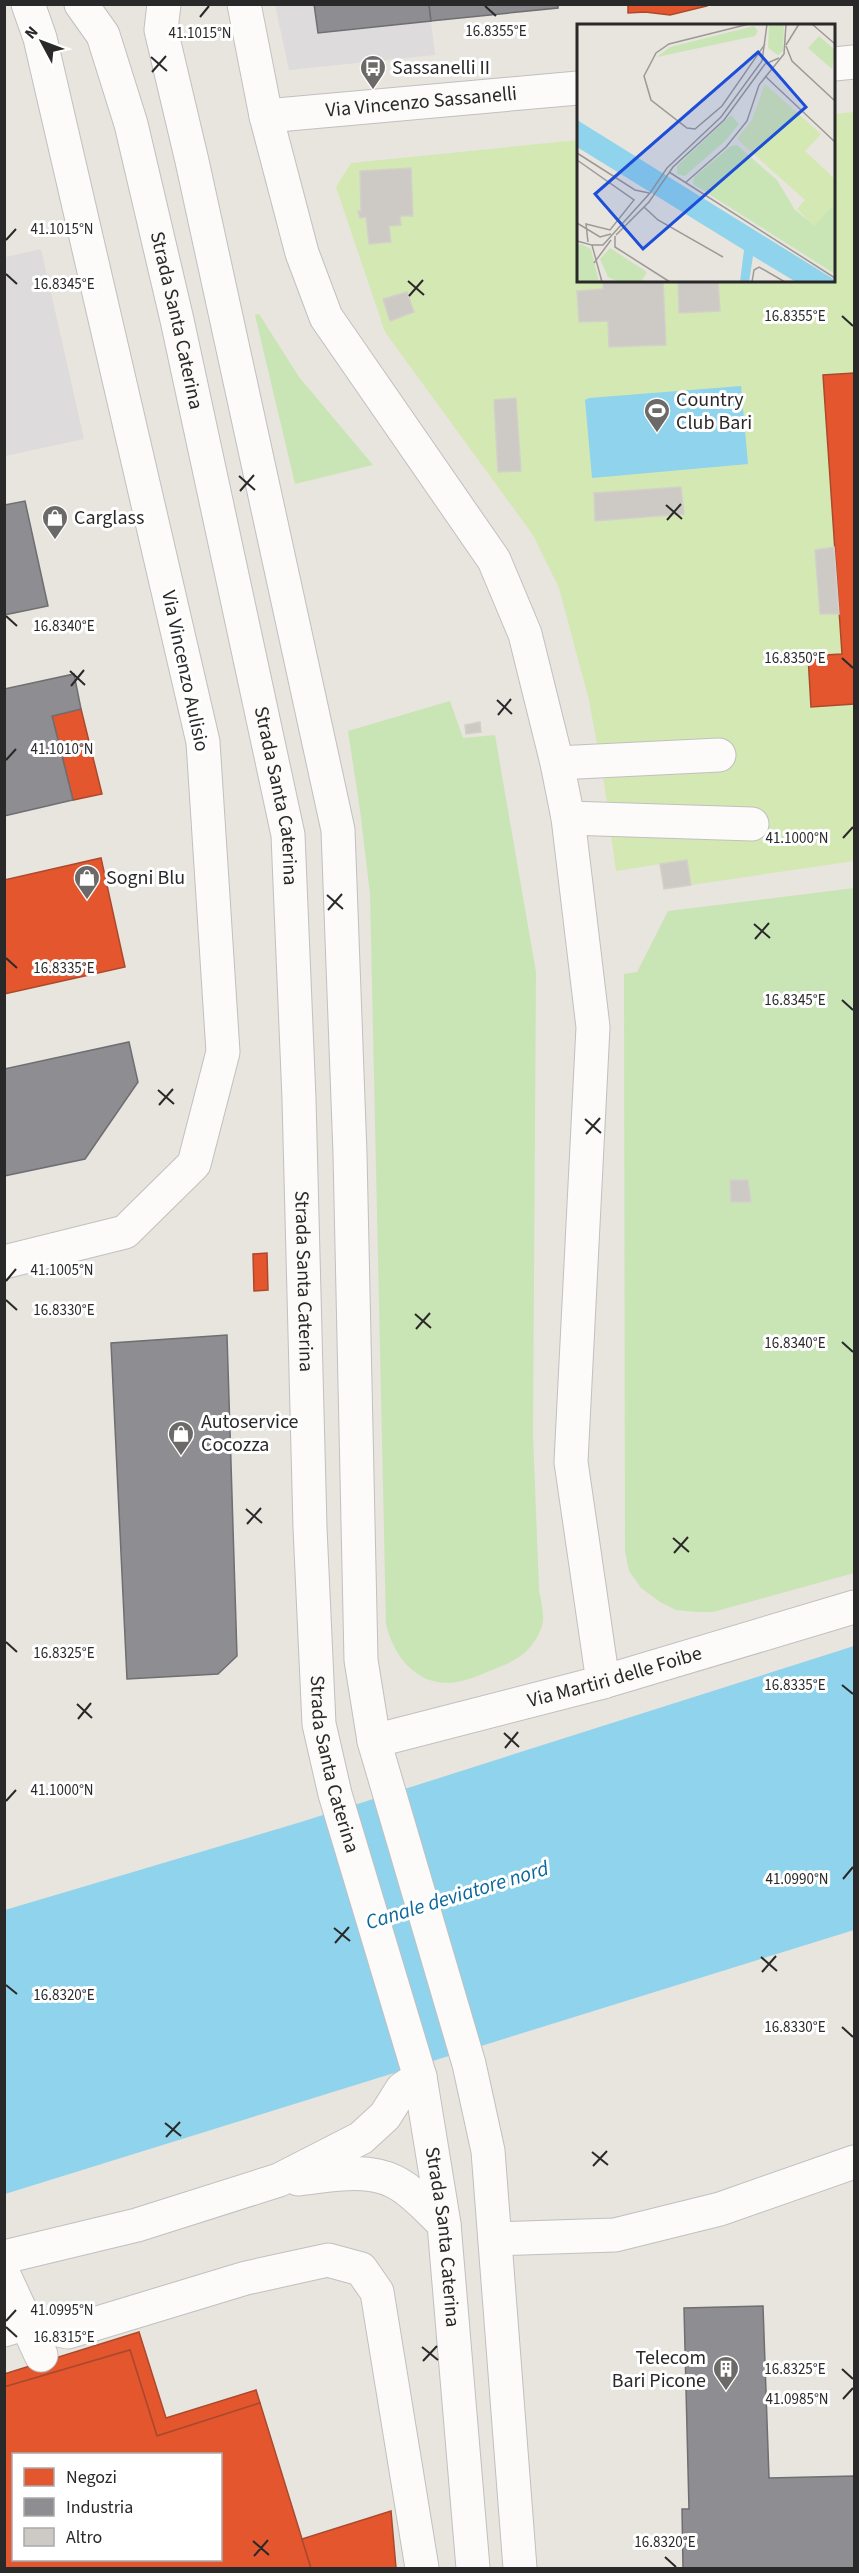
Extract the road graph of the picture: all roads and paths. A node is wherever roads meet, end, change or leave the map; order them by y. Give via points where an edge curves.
1 (28, 4) edge
2 (81, 4) edge
3 (164, 4) edge
4 (244, 4) edge
5 (855, 62) edge
6 (835, 64) edge
7 (577, 88) edge
8 (266, 116) junction
9 (719, 755) dead end
10 (557, 763) junction
11 (568, 818) junction
12 (752, 824) dead end
13 (4, 1262) edge
14 (855, 1607) edge
15 (603, 1682) junction
16 (374, 1741) junction
17 (420, 2077) junction
18 (855, 2162) edge
19 (279, 2180) junction
20 (444, 2224) junction
21 (495, 2239) junction
22 (4, 2257) edge
23 (4, 2275) edge
24 (15, 2326) edge
25 (41, 2355) dead end
26 (414, 2549) edge
27 (473, 2568) edge
28 (520, 2568) edge

1 - 13 street, Via Vincenzo Aulisio via 40,38 202,742 223,1052 194,1164 125,1232
2 - 17 street, Strada Santa Caterina via 103,35 131,124 288,835 318,1713 335,1794
3 - 16 street via 161,30 338,830 350,1154 361,1660
4 - 8 street
5 - 6 street
7 - 8 street, Via Vincenzo Sassanelli
8 - 10 street via 302,253 326,317 494,560 525,634
9 - 10 street
10 - 11 street
11 - 12 street
11 - 15 street via 593,1027 571,1462
14 - 15 street, Via Martiri delle Foibe
15 - 16 street, Via Martiri delle Foibe
16 - 21 street via 469,2064 488,2151
17 - 19 street via 402,2089 385,2116 361,2138
17 - 20 street, Strada Santa Caterina
18 - 21 street via 720,2209 615,2235
19 - 20 street via 373,2175 395,2182
19 - 22 street via 137,2224
20 - 27 street, Strada Santa Caterina
21 - 28 street
23 - 24 street
24 - 25 street
24 - 26 street via 68,2332 246,2278 328,2260 361,2270 377,2292

